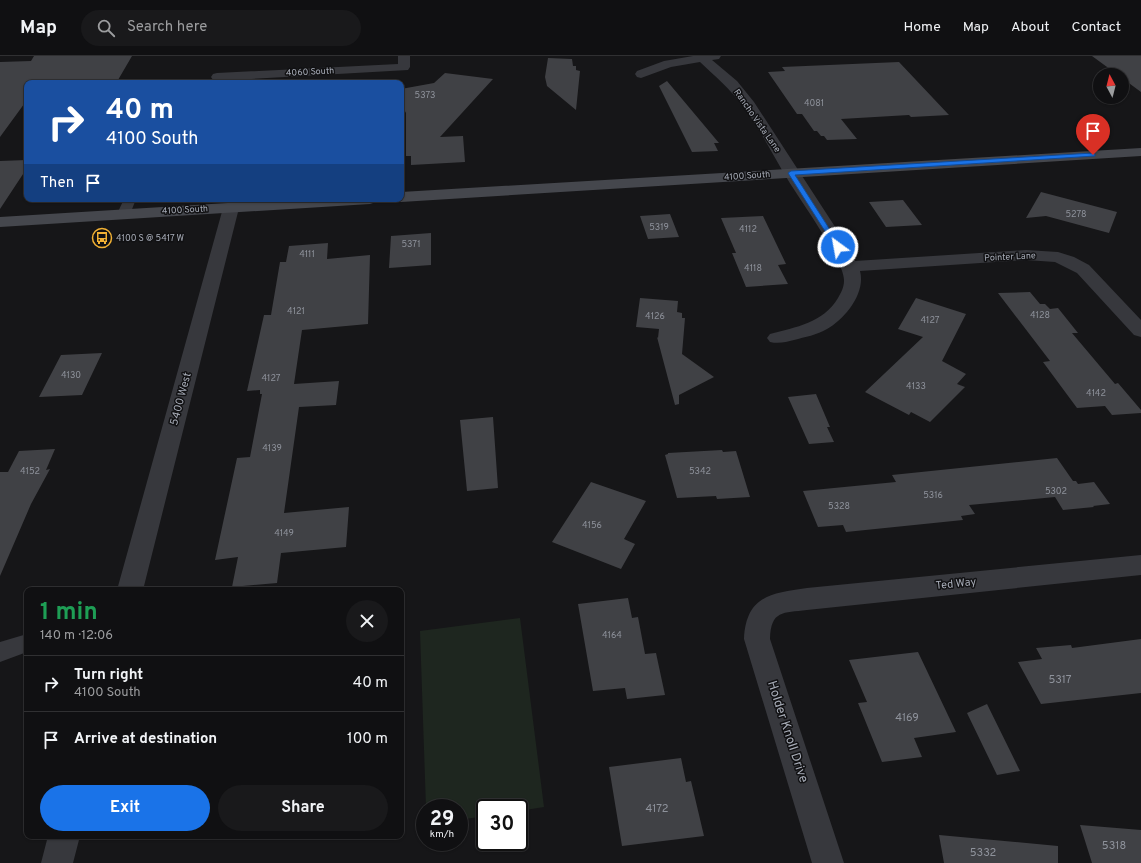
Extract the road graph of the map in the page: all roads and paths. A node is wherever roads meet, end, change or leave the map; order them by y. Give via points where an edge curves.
1 (717, 56) edge
2 (701, 57) edge
3 (404, 62) edge
4 (641, 74) dead end
5 (217, 77) dead end
6 (1141, 152) edge
7 (791, 173) junction
8 (404, 197) edge
9 (129, 202) edge
10 (324, 202) edge
11 (231, 208) junction
12 (124, 214) junction
13 (0, 222) edge
14 (849, 267) junction
15 (1141, 331) edge
16 (777, 338) dead end
17 (1141, 565) edge
18 (131, 587) edge
19 (772, 605) joint
20 (24, 644) edge
21 (0, 652) edge
22 (63, 839) edge
23 (57, 863) edge
24 (828, 863) edge

1 - 2 street
2 - 4 street via 668,64
2 - 7 street, Rancho Vista Lane via 741,94
3 - 5 street, 4060 South
6 - 7 main road, 4100 South
7 - 8 main road, 4100 South
7 - 14 street, Rancho Vista Lane
9 - 12 lane
10 - 11 main road, 4100 South
11 - 12 main road, 4100 South
11 - 18 street, 5400 West
12 - 13 main road, 4100 South
14 - 15 street, Pointer Lane via 1026,255 1058,258 1083,269
14 - 16 street via 853,280 850,294 828,320 808,330
17 - 19 street, Ted Way via 807,599
19 - 24 street, Holder Knoll Drive via 759,620 757,639
20 - 21 lane
22 - 23 street

